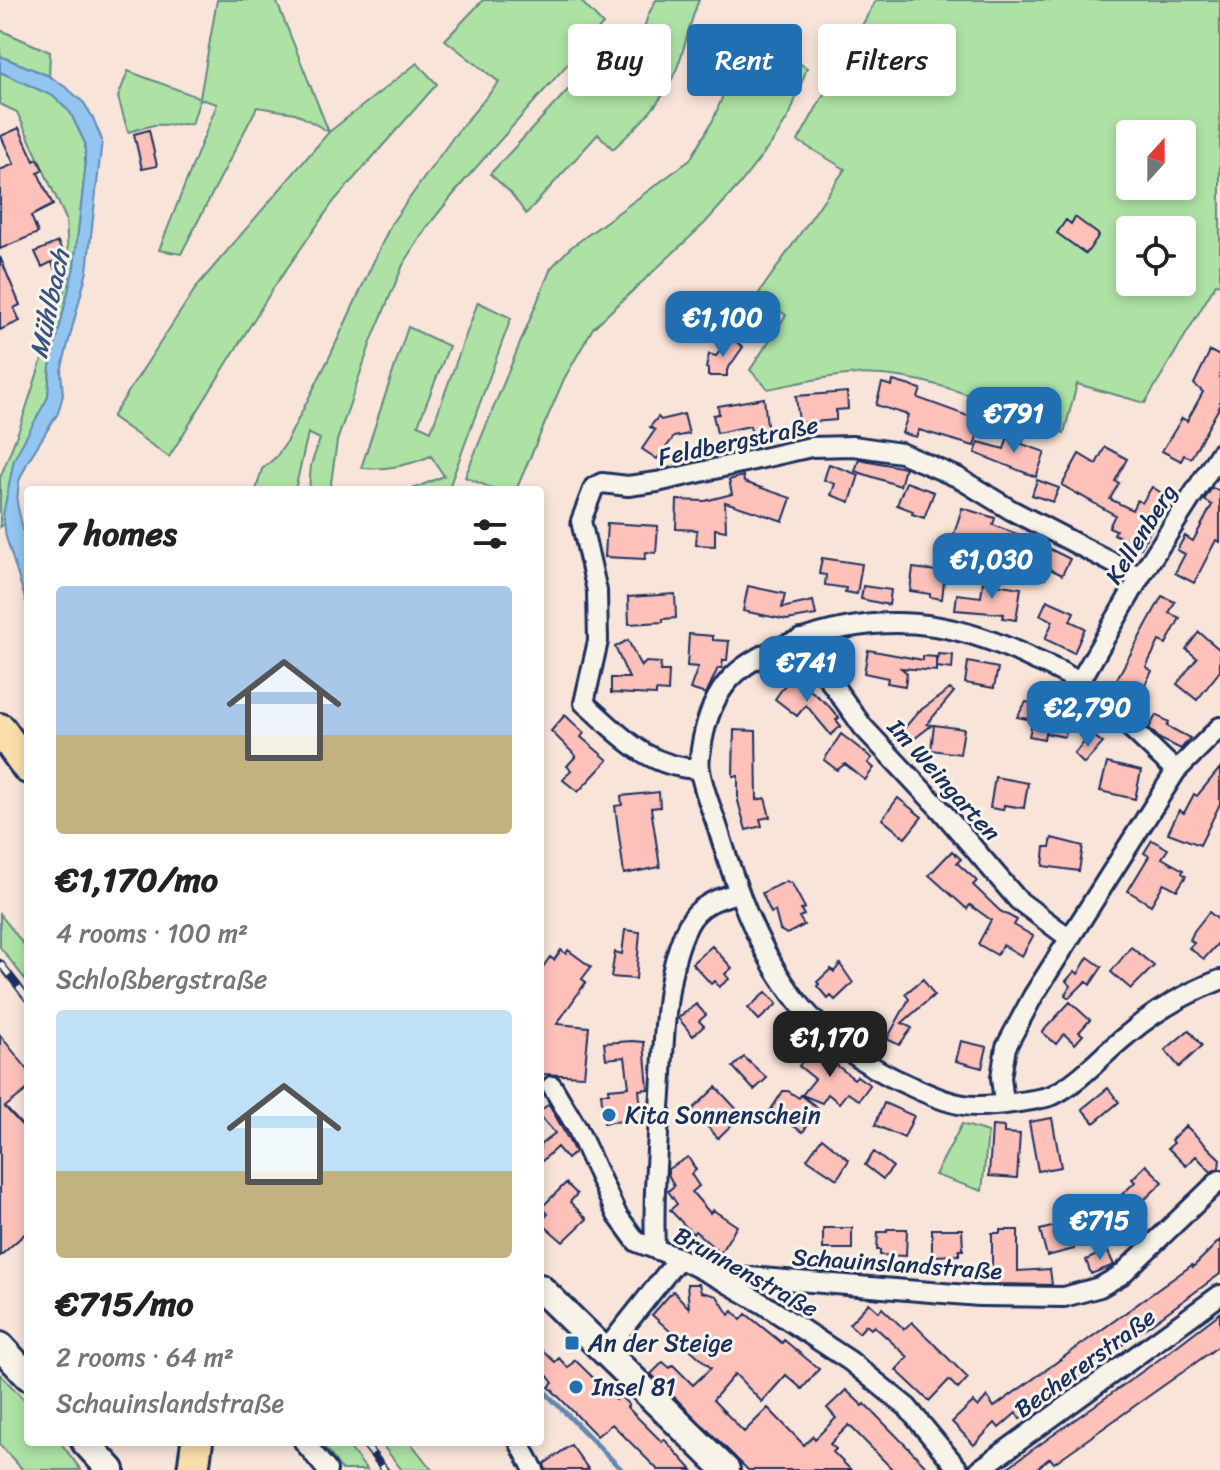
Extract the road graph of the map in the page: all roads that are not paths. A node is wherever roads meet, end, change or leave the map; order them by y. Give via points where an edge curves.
1 (1220, 453) edge
2 (1140, 577) junction
3 (800, 639) junction
4 (1079, 683) junction
5 (1220, 727) edge
6 (0, 729) edge
7 (24, 762) edge
8 (699, 769) junction
9 (1176, 771) junction
10 (738, 893) junction
11 (1069, 938) junction
12 (1220, 980) edge
13 (552, 1086) dead end
14 (1004, 1103) junction
15 (1220, 1180) edge
16 (655, 1248) junction
17 (679, 1258) junction
18 (722, 1280) junction
19 (544, 1292) edge
20 (1220, 1295) edge
21 (0, 1346) edge
22 (605, 1351) junction
23 (24, 1372) edge
24 (89, 1446) edge
25 (196, 1446) edge
26 (307, 1446) edge
27 (521, 1446) edge
28 (111, 1470) edge
29 (193, 1470) edge
30 (327, 1470) edge
31 (534, 1470) edge
32 (726, 1470) edge
33 (959, 1470) edge
34 (979, 1470) edge

1 - 2 street, Kellenberg
2 - 4 street, Kellenberg
2 - 8 street, Feldbergstraße via 957,477 901,453 811,447 657,482 602,483 594,487 581,521 598,616 584,703 647,757 676,768
3 - 4 street via 884,621 971,632
3 - 8 street via 756,656 726,683 708,721
3 - 11 street, Im Weingarten via 863,727 1018,900
4 - 9 street
5 - 9 street
6 - 7 main road
8 - 10 street
9 - 11 street
10 - 14 street via 786,990 834,1041 865,1065 928,1094 978,1106
10 - 16 street via 716,898 688,924 670,985
11 - 14 street via 1006,1047
12 - 14 street via 1152,1014 1051,1096
13 - 16 street, Brunnenstraße via 617,1215 637,1242
15 - 18 street, Schauinslandstraße via 1121,1275 1064,1297 979,1296 737,1276
16 - 17 street, Brunnenstraße
17 - 18 street, Brunnenstraße
17 - 22 street
18 - 33 street, Brunnenstraße via 850,1361 907,1407
19 - 22 street
20 - 34 street, Bechererstraße
21 - 23 street
22 - 32 street
24 - 28 street
25 - 29 main road
26 - 30 street
27 - 31 street

